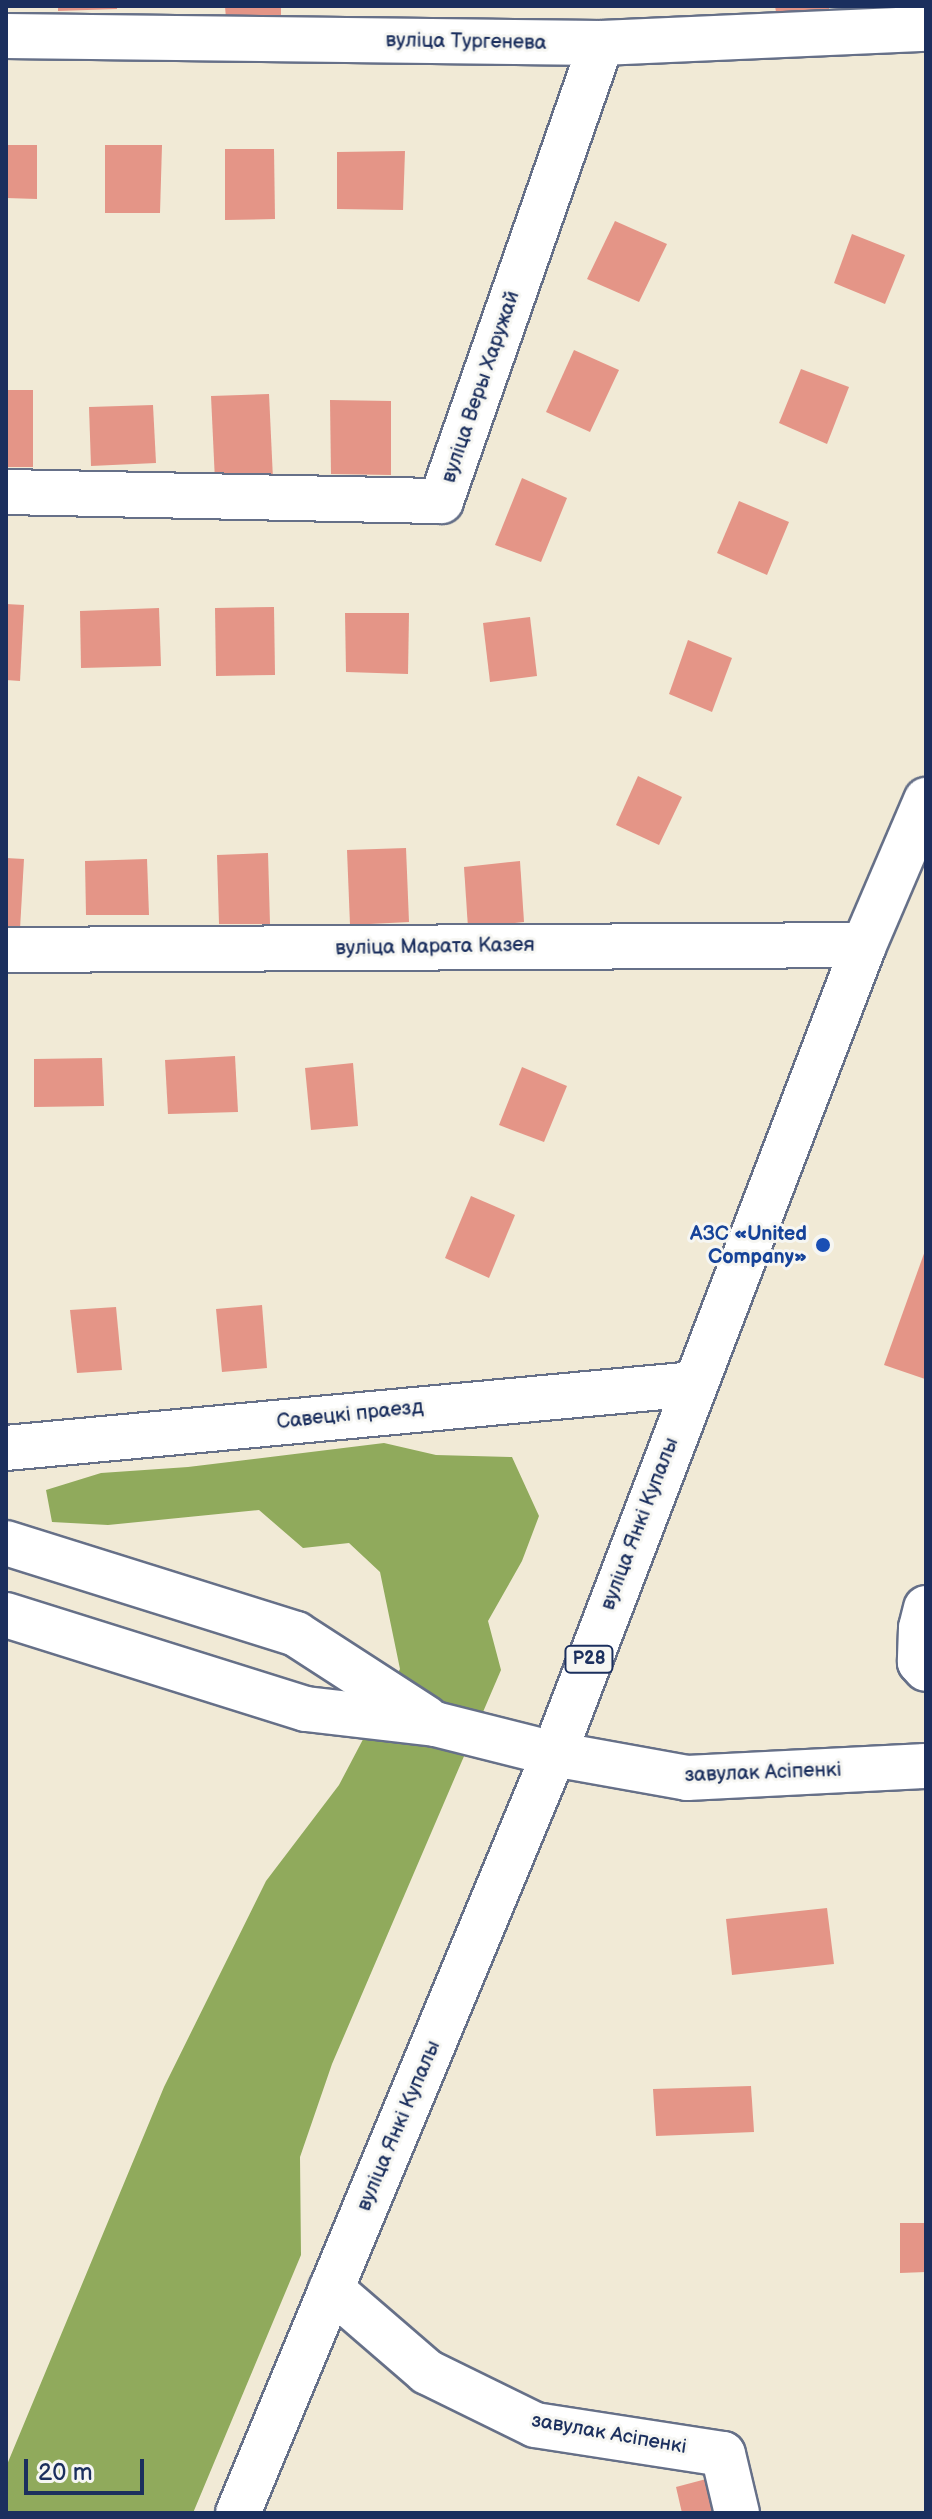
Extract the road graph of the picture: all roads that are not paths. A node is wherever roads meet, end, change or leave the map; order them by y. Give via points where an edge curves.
1 (921, 21) edge
2 (165, 23) edge
3 (6, 36) edge
4 (601, 43) junction
5 (6, 492) edge
6 (926, 800) edge
7 (913, 870) edge
8 (864, 945) junction
9 (6, 950) edge
10 (694, 1384) junction
11 (6, 1448) edge
12 (6, 1543) edge
13 (926, 1608) edge
14 (6, 1615) edge
15 (926, 1669) edge
16 (435, 1724) junction
17 (554, 1754) junction
18 (926, 1766) edge
19 (331, 2289) junction
20 (238, 2513) edge
21 (737, 2513) edge

1 - 4 street, вуліца Тургенева
2 - 3 street, вуліца Тургенева
2 - 4 street, вуліца Тургенева
4 - 5 street, вуліца Веры Харужай via 441,501
6 - 7 street, вуліца Янкі Купалы / Р28
7 - 8 street, вуліца Янкі Купалы / Р28
8 - 9 street, вуліца Марата Казея
8 - 10 street, вуліца Янкі Купалы / Р28
10 - 11 street, Савецкі праезд
10 - 17 street, вуліца Янкі Купалы / Р28
12 - 16 street via 296,1634
13 - 15 street via 920,1662
14 - 16 street via 306,1709
16 - 17 street
17 - 18 street, завулак Асіпенкі via 687,1778
17 - 19 street, вуліца Янкі Купалы / Р28
19 - 20 street, вуліца Янкі Купалы / Р28
19 - 21 street, завулак Асіпенкі via 427,2372 535,2425 723,2454

